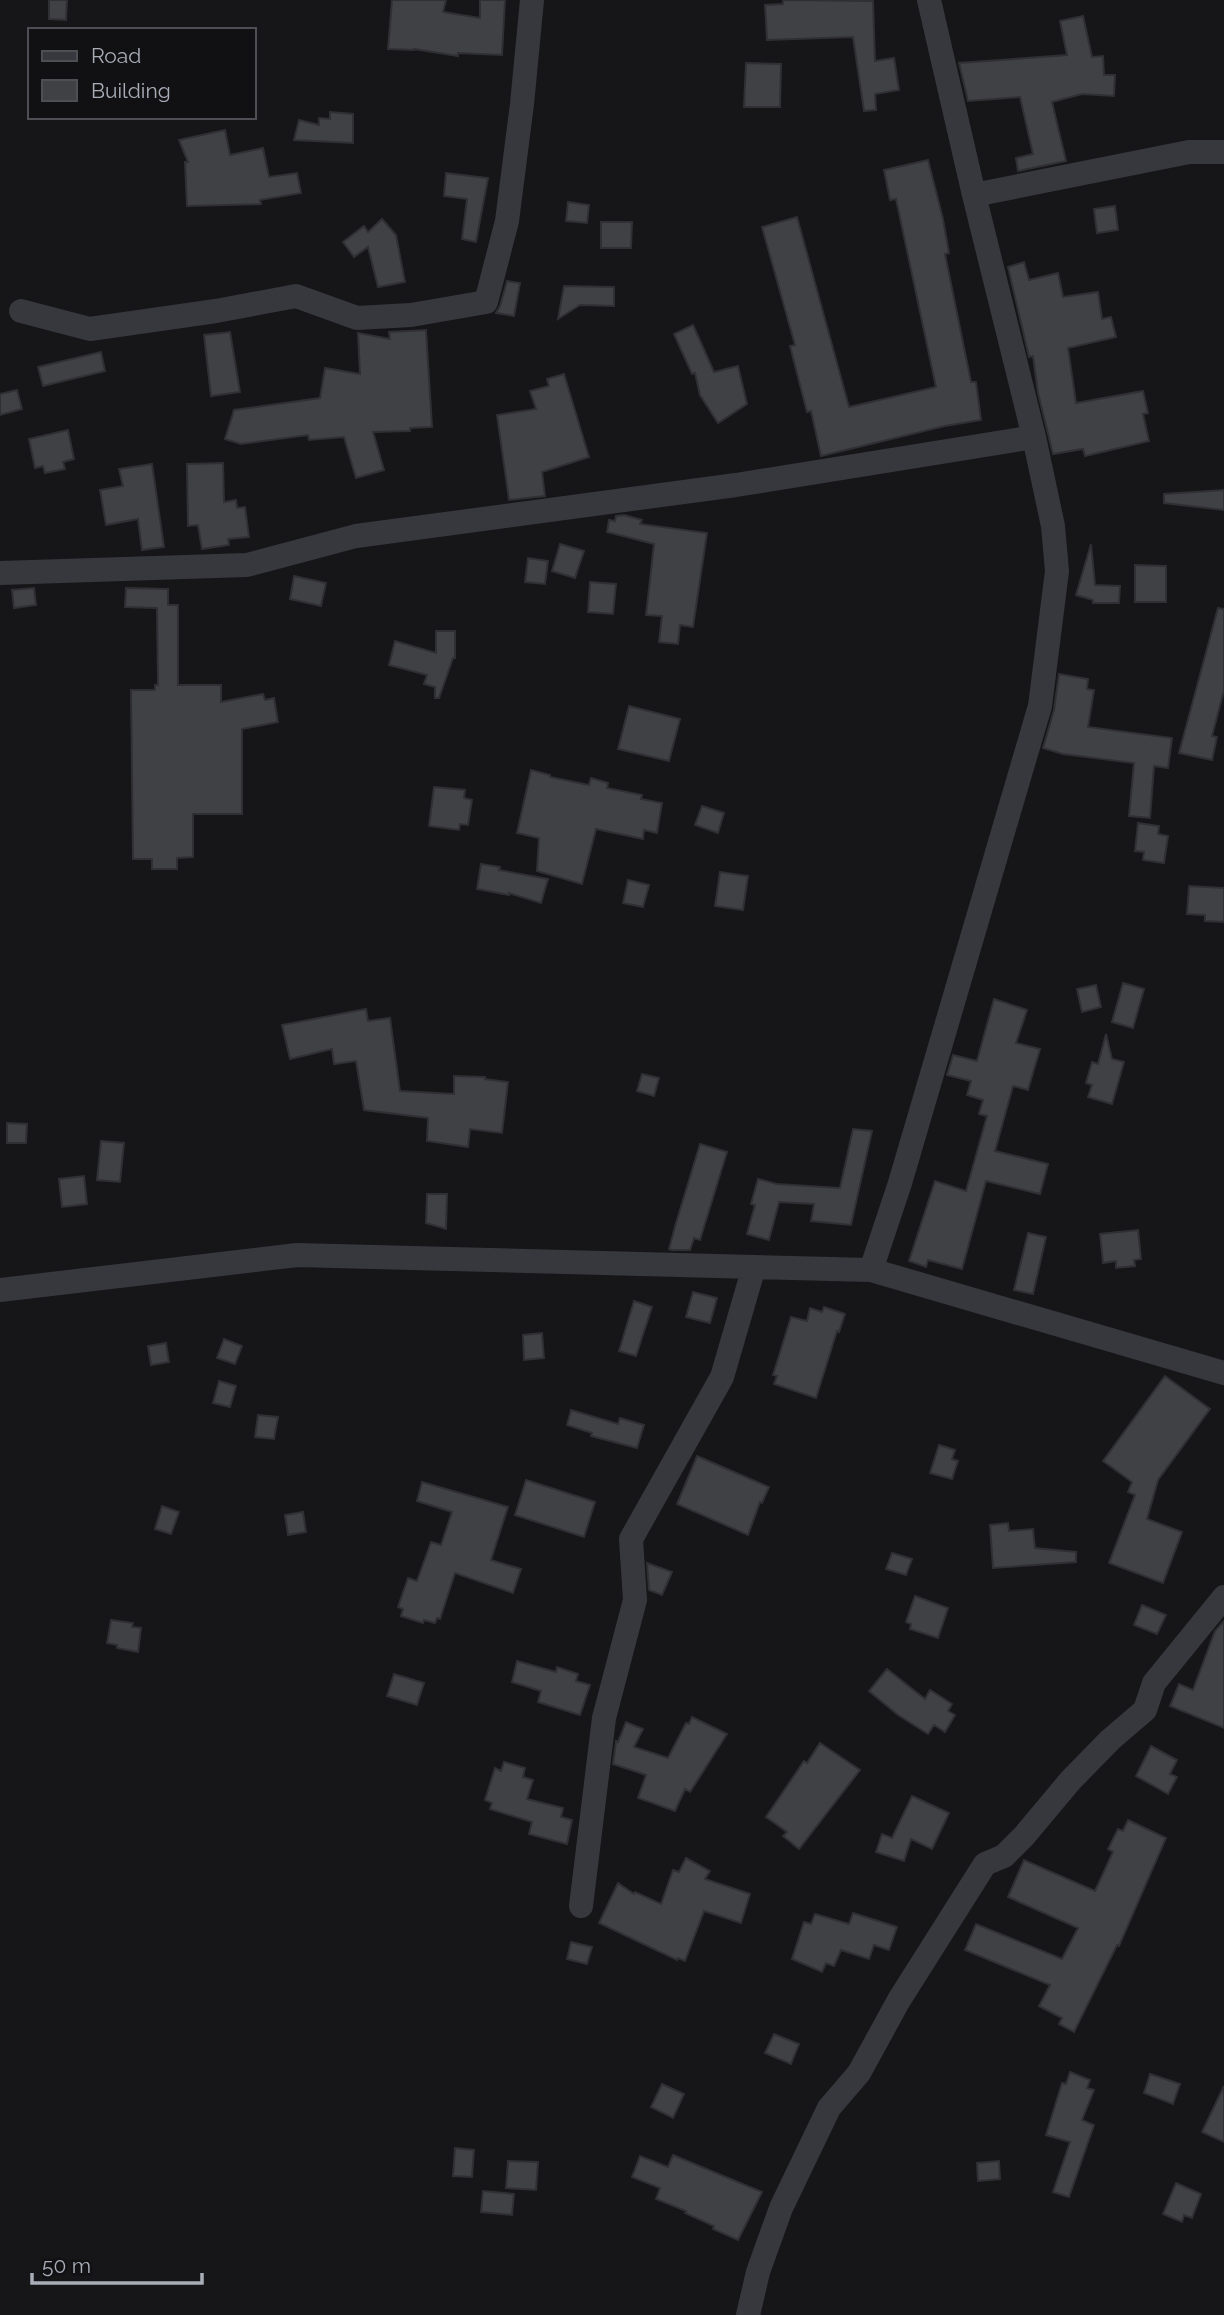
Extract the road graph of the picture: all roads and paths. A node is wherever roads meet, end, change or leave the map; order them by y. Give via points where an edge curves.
1 (533, 0) edge
2 (929, 0) edge
3 (1224, 152) edge
4 (974, 195) junction
5 (21, 311) dead end
6 (1034, 437) junction
7 (0, 573) edge
8 (754, 1267) junction
9 (871, 1270) junction
10 (0, 1290) edge
11 (1224, 1373) edge
12 (1224, 1597) edge
13 (581, 1906) dead end
14 (748, 2315) edge

1 - 5 street via 507,221 486,302 411,315 357,318 296,296 90,329
2 - 4 street
3 - 4 street via 1189,152
4 - 6 street
6 - 7 street via 736,485 356,536 247,565
6 - 9 street via 1053,526 1057,571 1040,706
8 - 9 street
8 - 10 street via 297,1255
8 - 13 street via 722,1377 631,1539 635,1600 604,1718
9 - 11 street
12 - 14 street via 1154,1683 1144,1710 1070,1780 1004,1856 985,1864 859,2073 828,2108 781,2208

